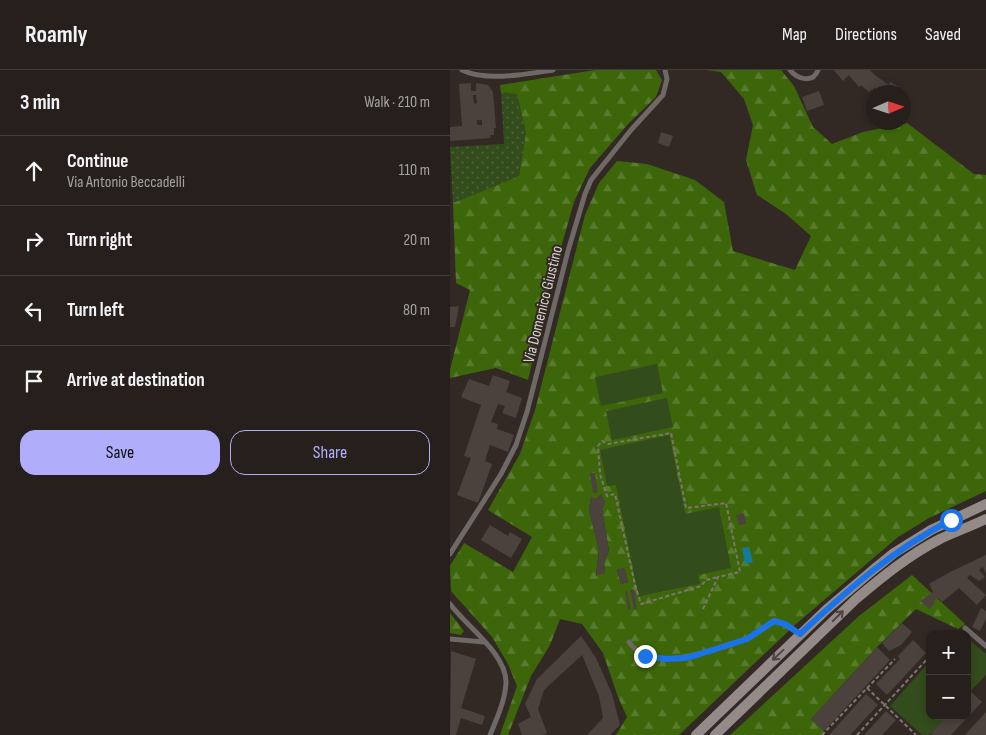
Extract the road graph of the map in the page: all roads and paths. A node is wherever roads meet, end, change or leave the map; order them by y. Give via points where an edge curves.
1 (462, 70) edge
2 (552, 70) edge
3 (665, 70) edge
4 (790, 70) edge
5 (818, 70) edge
6 (496, 73) edge
7 (986, 504) edge
8 (986, 519) edge
9 (450, 554) edge
10 (718, 577) junction
11 (450, 604) edge
12 (703, 609) dead end
13 (965, 628) dead end
14 (800, 634) junction
15 (450, 639) edge
16 (485, 642) junction
17 (629, 642) dead end
18 (986, 646) edge
19 (895, 659) dead end
20 (926, 660) edge
21 (868, 688) junction
22 (885, 705) junction
23 (490, 735) edge
24 (696, 735) edge
25 (715, 735) edge
26 (822, 735) edge
27 (857, 735) edge
28 (916, 735) edge

1 - 6 lane via 472,74
2 - 6 lane
3 - 9 lane, Via Domenico Giustino via 667,79 663,95 600,168 588,187 516,445
4 - 5 lane via 795,76 804,78 813,77
7 - 14 main road via 931,530 894,553
25 -> 8 main road via 880,578 940,539
10 - 10 path via 740,572 726,503 686,508 671,433 608,444 602,441 598,446 600,474 607,496 615,494 641,604 701,586 706,580
10 - 12 path
11 - 16 lane
13 - 18 lane
14 - 17 lane via 774,621 747,639 685,658 666,659 634,651
14 -> 24 main road
15 - 16 lane
16 - 23 lane via 504,668 506,681 501,708
19 - 21 path
20 - 22 path
21 - 22 path
21 - 26 path
22 - 27 path
22 - 28 path

